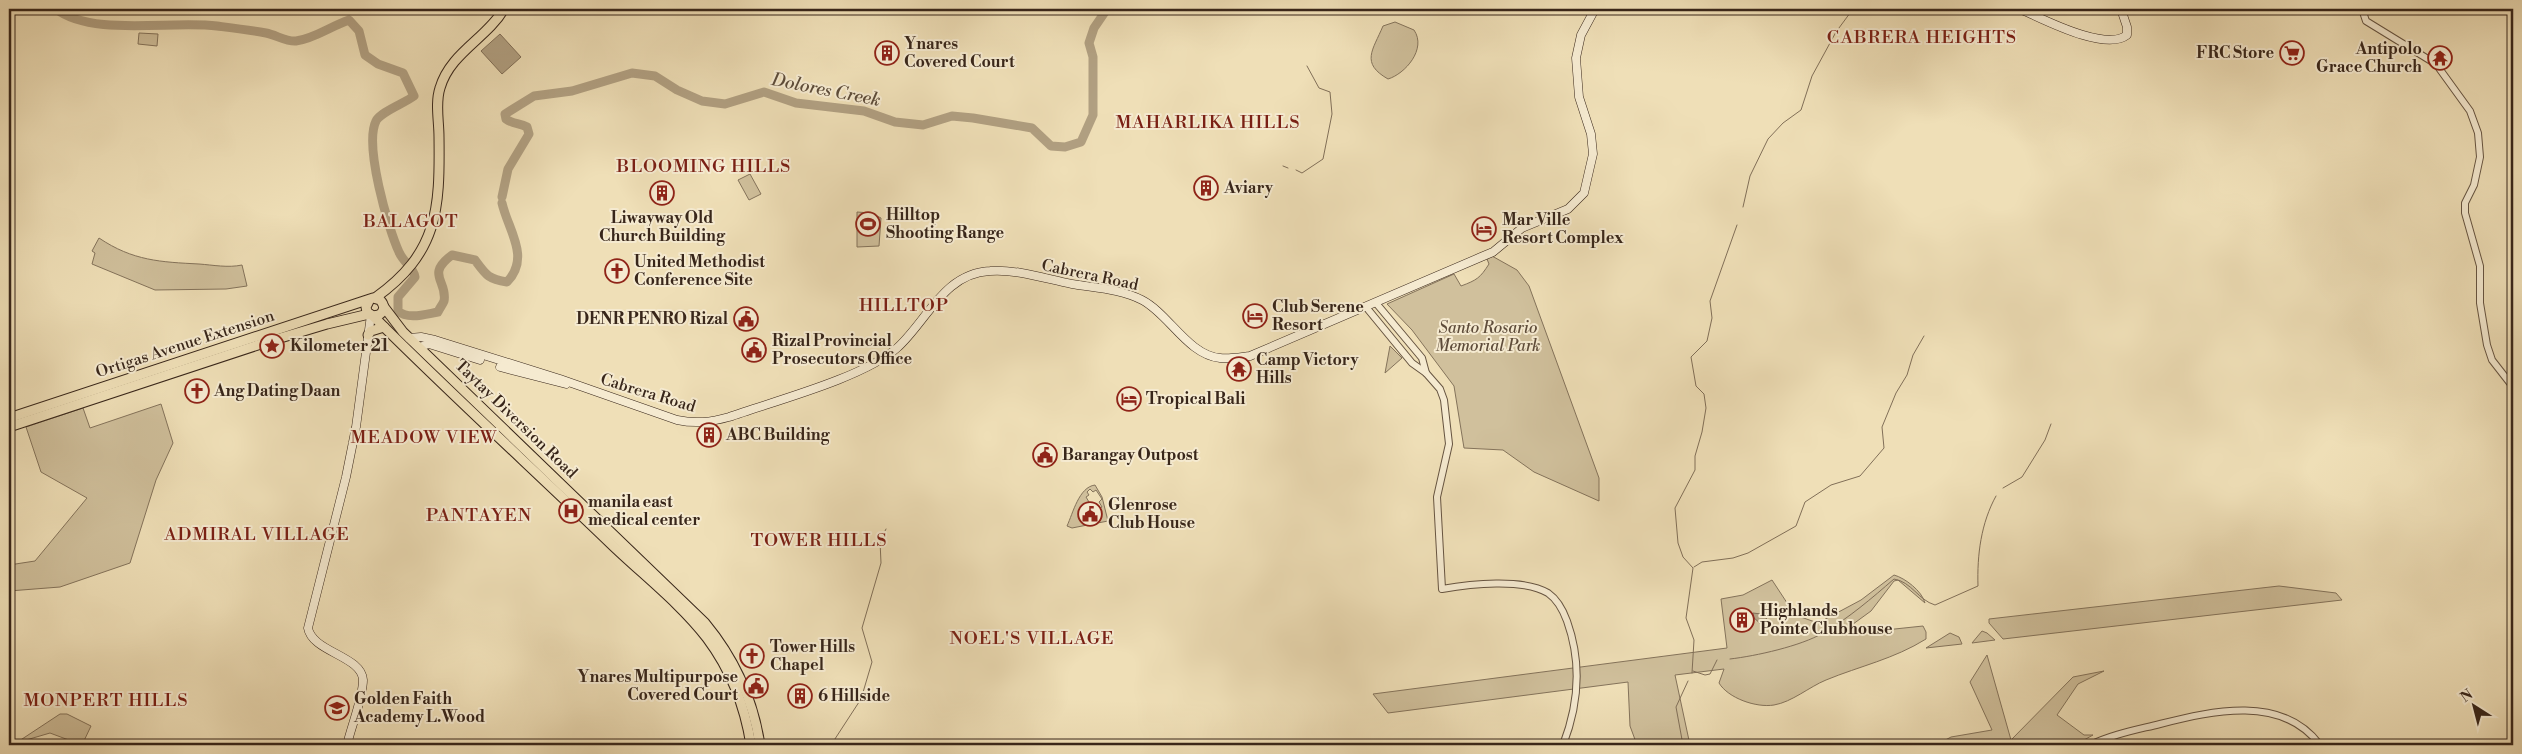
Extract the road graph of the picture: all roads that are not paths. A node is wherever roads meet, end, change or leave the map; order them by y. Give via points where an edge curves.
1 (504, 9) edge
2 (1595, 9) edge
3 (2020, 9) edge
4 (2121, 9) edge
5 (2362, 9) edge
6 (389, 288) junction
7 (373, 299) junction
8 (1376, 303) junction
9 (384, 306) junction
10 (1366, 307) junction
11 (371, 315) junction
12 (390, 318) junction
13 (1392, 324) junction
14 (384, 327) junction
15 (1384, 330) junction
16 (368, 335) junction
17 (409, 338) junction
18 (419, 347) junction
19 (1426, 373) junction
20 (571, 385) junction
21 (2513, 387) edge
22 (33, 414) junction
23 (9, 418) edge
24 (9, 427) edge
25 (555, 476) junction
26 (548, 484) junction
27 (613, 540) junction
28 (735, 676) junction
29 (347, 745) edge
30 (751, 745) edge
31 (760, 745) edge
32 (1563, 745) edge
33 (2090, 745) edge
34 (2320, 745) edge

1 - 6 main road via 498,19 453,63 440,89 434,219 427,241
2 - 8 main road, Cabrera Road via 1581,35 1576,58 1579,97 1591,134 1593,154 1588,182 1579,200 1568,209 1522,228 1493,252
3 - 4 main road via 2071,30 2112,40 2127,35
5 - 21 street via 2366,21 2436,64 2470,111 2478,132 2480,157 2474,185 2465,203 2465,213 2480,266 2480,303 2487,345 2492,360
6 - 7 main road, Ortigas Avenue Extension
6 - 9 main road
7 - 9 main road
7 - 11 main road via 366,306
7 - 22 main road, Ortigas Avenue Extension
8 - 10 main road, Cabrera Road
8 - 13 street
9 - 11 main road via 379,315
9 - 12 main road, Taytay Diversion Road
10 - 15 street
10 - 20 main road, Cabrera Road via 1250,356 1219,358 1192,344 1155,308 1124,293 990,271 968,275 953,284 896,348 881,358 850,374 713,422 693,424 677,420
11 - 14 main road, Taytay Diversion Road
11 - 16 main road
11 - 22 main road, Ortigas Avenue Extension via 327,324
12 - 14 main road via 383,320
12 - 17 main road, Taytay Diversion Road
13 - 15 street
13 - 19 street via 1422,358
14 - 16 main road via 371,330
14 - 26 main road, Taytay Diversion Road
15 - 19 street via 1415,366
16 - 29 main road via 346,477 308,628 312,638 362,674
17 - 18 main road, Taytay Diversion Road
17 - 20 main road, Cabrera Road via 435,340
18 - 20 main road, Cabrera Road via 429,344
18 - 25 main road, Taytay Diversion Road
19 - 32 street via 1440,389 1449,435 1437,497 1442,589 1489,584 1522,586 1546,592 1559,604 1571,632 1577,671 1574,712
22 - 23 main road, Ortigas Avenue Extension
22 - 24 main road, Ortigas Avenue Extension
25 - 26 main road
25 - 27 main road, Taytay Diversion Road
26 - 27 main road, Taytay Diversion Road
27 - 28 main road, Taytay Diversion Road via 686,614
28 - 30 main road, Taytay Diversion Road
28 - 31 main road, Taytay Diversion Road via 749,700
33 - 34 street via 2118,734 2228,710 2270,714 2300,726

